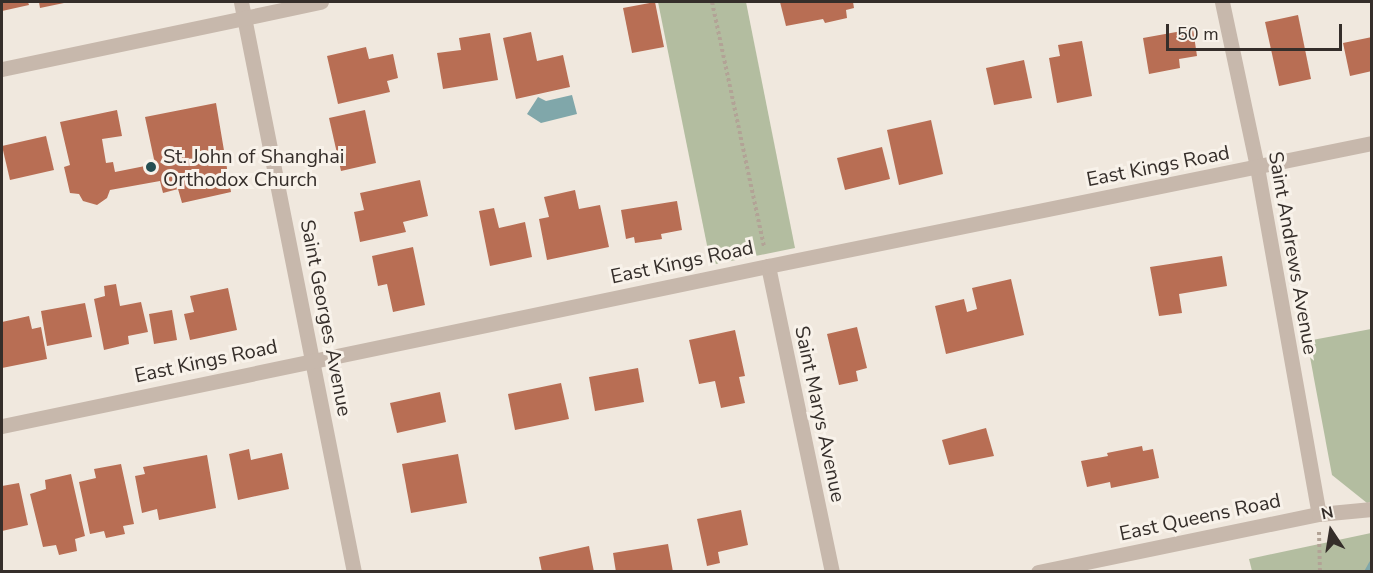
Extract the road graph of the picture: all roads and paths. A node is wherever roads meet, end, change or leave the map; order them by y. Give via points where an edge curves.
1 (241, 2) edge
2 (321, 2) edge
3 (712, 2) edge
4 (1222, 2) edge
5 (244, 17) junction
6 (2, 69) edge
7 (1371, 143) edge
8 (1257, 167) junction
9 (768, 266) junction
10 (313, 360) junction
11 (2, 426) edge
12 (1371, 509) edge
13 (1319, 514) junction
14 (354, 572) edge
15 (832, 572) edge
16 (1038, 572) edge
17 (1320, 572) edge

1 - 5 street, Saint Georges Avenue
2 - 5 street
3 - 9 path
4 - 8 street, Saint Andrews Avenue
5 - 6 street
5 - 10 street, Saint Georges Avenue
7 - 8 street, East Kings Road
8 - 9 street, East Kings Road
8 - 13 street, Saint Andrews Avenue
9 - 10 street, East Kings Road
9 - 15 street, Saint Marys Avenue
10 - 11 street, East Kings Road
10 - 14 street, Saint Georges Avenue
12 - 13 street, East Queens Road
13 - 16 street, East Queens Road
13 - 17 path

